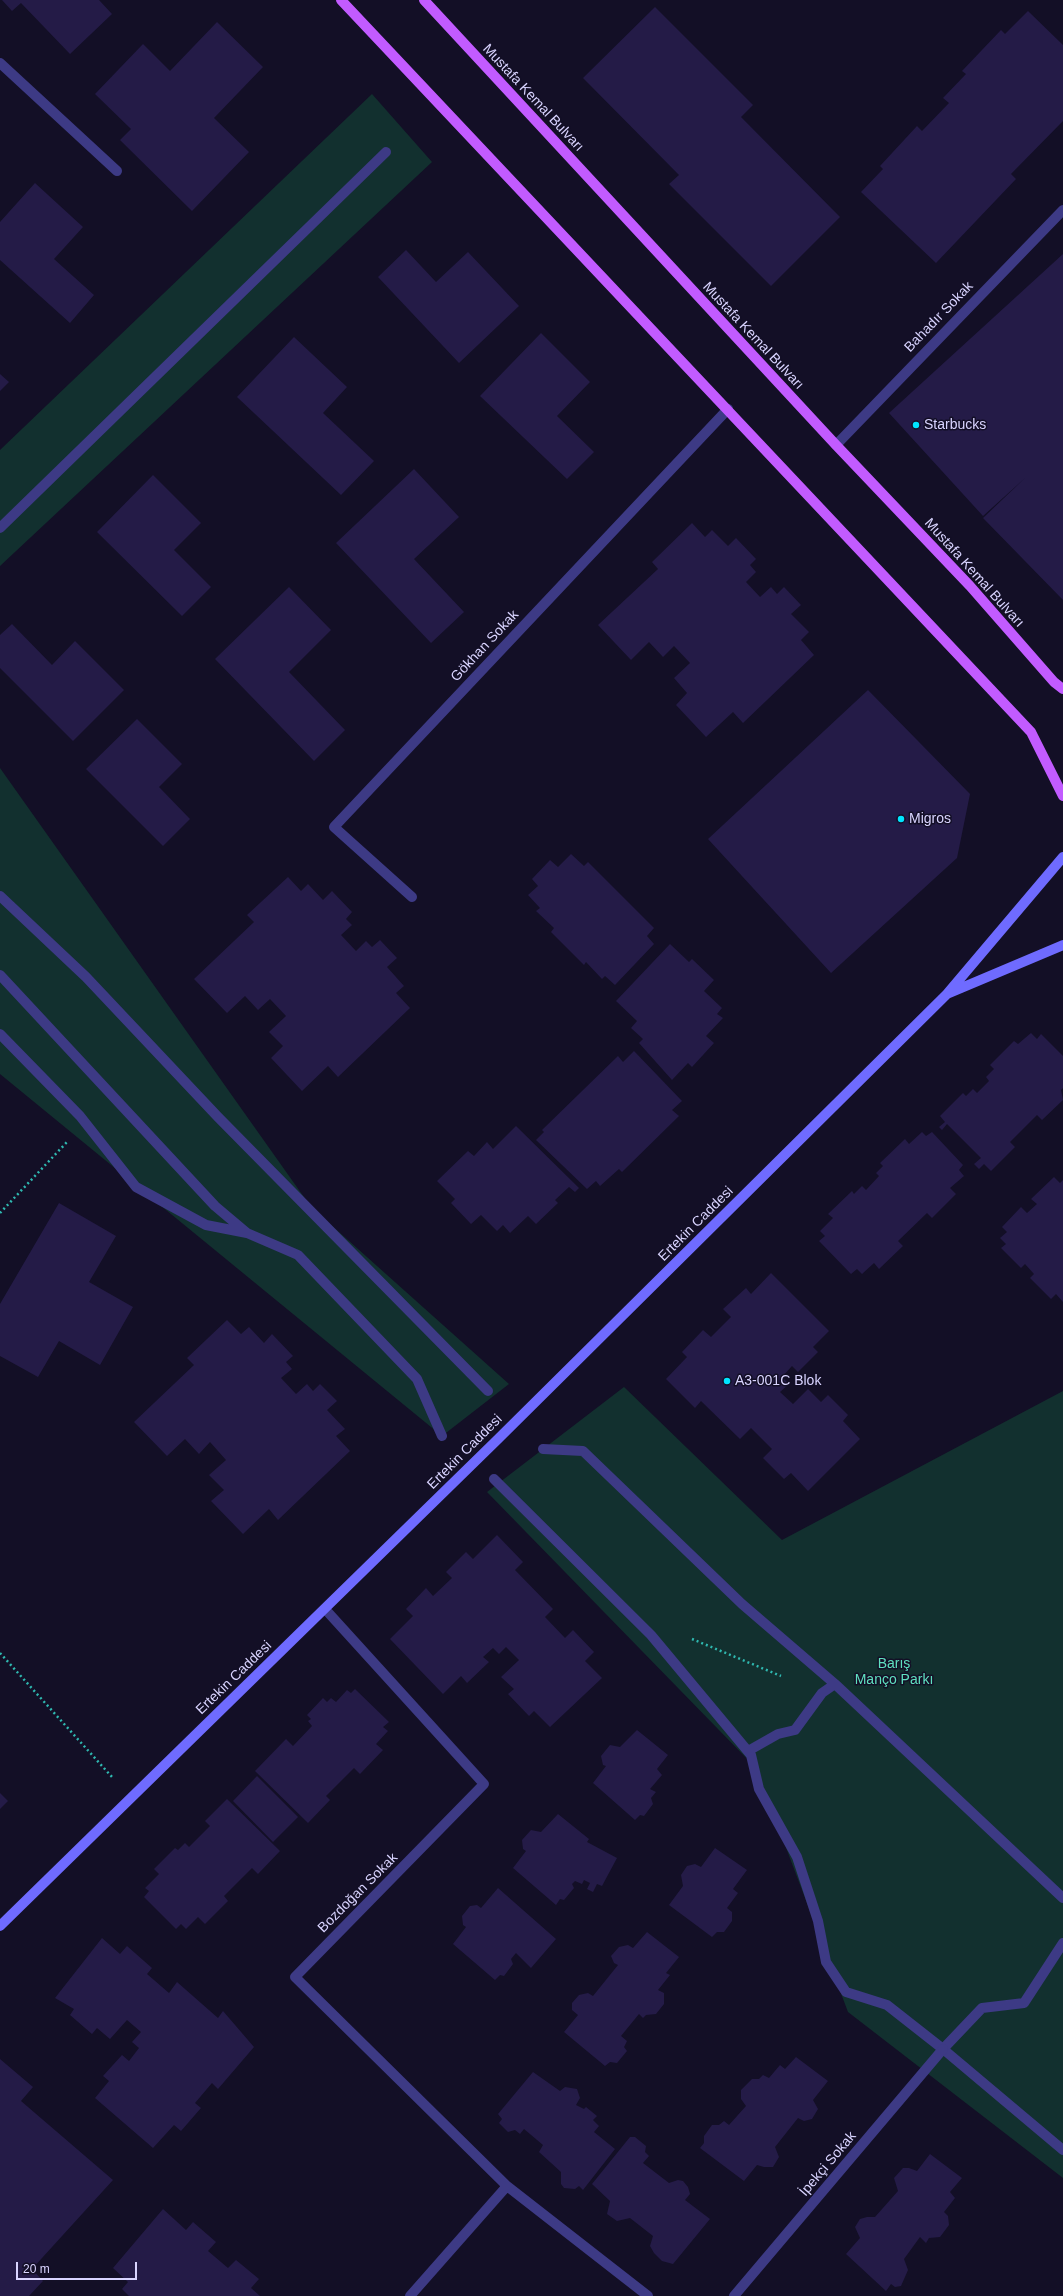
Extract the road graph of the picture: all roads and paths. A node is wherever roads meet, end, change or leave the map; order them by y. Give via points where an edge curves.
1 (341, 0) edge
2 (424, 0) edge
3 (0, 63) edge
4 (386, 152) dead end
5 (117, 171) dead end
6 (1063, 210) edge
7 (728, 409) junction
8 (836, 445) junction
9 (0, 528) edge
10 (1063, 690) edge
11 (1063, 796) edge
12 (1063, 857) edge
13 (0, 896) edge
14 (412, 897) dead end
15 (1063, 945) edge
16 (0, 975) edge
17 (947, 994) junction
18 (0, 1034) edge
19 (85, 1123) junction
20 (0, 1213) edge
21 (247, 1233) junction
22 (488, 1391) dead end
23 (442, 1436) dead end
24 (543, 1449) dead end
25 (494, 1480) dead end
26 (325, 1609) junction
27 (688, 1638) dead end
28 (0, 1653) edge
29 (835, 1684) junction
30 (822, 1693) junction
31 (748, 1751) junction
32 (132, 1799) junction
33 (1063, 1898) edge
34 (0, 1926) edge
35 (1063, 1943) edge
36 (943, 2049) junction
37 (1063, 2150) edge
38 (507, 2186) junction
39 (410, 2296) edge
40 (648, 2296) edge
41 (734, 2296) edge

1 - 7 main road
2 - 8 main road, Mustafa Kemal Bulvarı
3 - 5 street
4 - 9 street
6 - 8 street, Bahadır Sokak
7 - 11 main road via 1031,732
7 - 14 street, Gökhan Sokak via 334,828
8 - 10 main road, Mustafa Kemal Bulvarı via 970,586
12 - 17 main road, Ertekin Caddesi
13 - 22 street via 86,977 218,1117
15 - 17 main road
16 - 21 street via 215,1206
17 - 26 main road, Ertekin Caddesi
18 - 19 street
19 - 20 path
19 - 21 street via 136,1187 206,1225
21 - 23 street via 298,1255 417,1379
24 - 29 street via 583,1451 742,1604
25 - 31 street via 651,1635
26 - 32 main road, Ertekin Caddesi
26 - 38 street, Bozdoğan Sokak via 484,1784 295,1977
27 - 30 path
28 - 32 path
29 - 30 street
29 - 33 street
30 - 31 street via 795,1730 778,1734
31 - 36 street via 759,1789 796,1857 818,1921 826,1962 846,1992 887,2005
32 - 34 main road, Ertekin Caddesi
35 - 36 street, İpekçi Sokak via 1024,2003 982,2008
36 - 37 street
36 - 41 street, İpekçi Sokak
38 - 39 street
38 - 40 street

